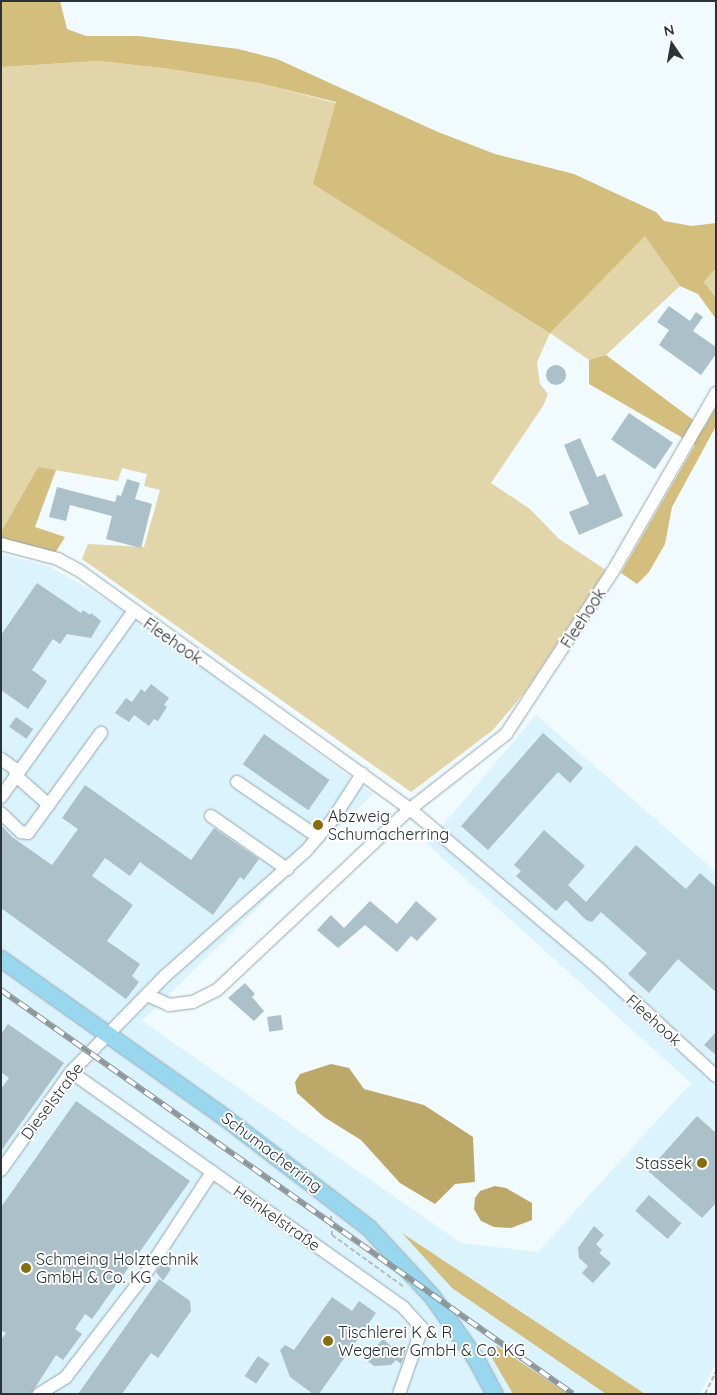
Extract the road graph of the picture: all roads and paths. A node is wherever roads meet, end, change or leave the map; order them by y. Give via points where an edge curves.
1 (716, 393) edge
2 (3, 547) edge
3 (133, 612) junction
4 (101, 733) dead end
5 (1, 759) edge
6 (16, 773) junction
7 (362, 774) junction
8 (237, 782) dead end
9 (4, 792) edge
10 (49, 805) junction
11 (410, 809) junction
12 (1, 813) edge
13 (211, 816) dead end
14 (318, 837) junction
15 (287, 869) junction
16 (1, 959) edge
17 (147, 995) junction
18 (108, 1037) junction
19 (71, 1072) junction
20 (716, 1076) edge
21 (1, 1170) edge
22 (212, 1172) junction
23 (330, 1214) dead end
24 (406, 1288) dead end
25 (716, 1371) edge
26 (39, 1394) edge
27 (400, 1394) edge
28 (495, 1394) edge
29 (705, 1394) edge

1 - 11 street, Fleehook via 613,571 526,707 506,734
2 - 3 street, Fleehook via 66,563
3 - 6 street
3 - 7 street, Fleehook
4 - 10 street
5 - 6 street
6 - 9 street
6 - 10 street
7 - 11 street, Fleehook
7 - 14 street, Dieselstraße
8 - 14 street
10 - 12 street via 28,833 14,827
11 - 17 street via 218,989 193,1002 169,1005
11 - 20 street, Fleehook via 596,967
13 - 15 street
14 - 15 street, Dieselstraße
15 - 17 street, Dieselstraße
16 - 18 main road, Schumacherring
17 - 18 street, Dieselstraße
18 - 19 street, Dieselstraße
18 - 28 main road, Schumacherring via 232,1122 368,1227 432,1296 476,1359
19 - 21 street, Dieselstraße
19 - 22 street, Heinkelstraße
22 - 26 street via 146,1273 72,1370
22 - 27 street, Heinkelstraße via 237,1196 403,1307 422,1328
23 - 24 path via 332,1235
25 - 29 path

